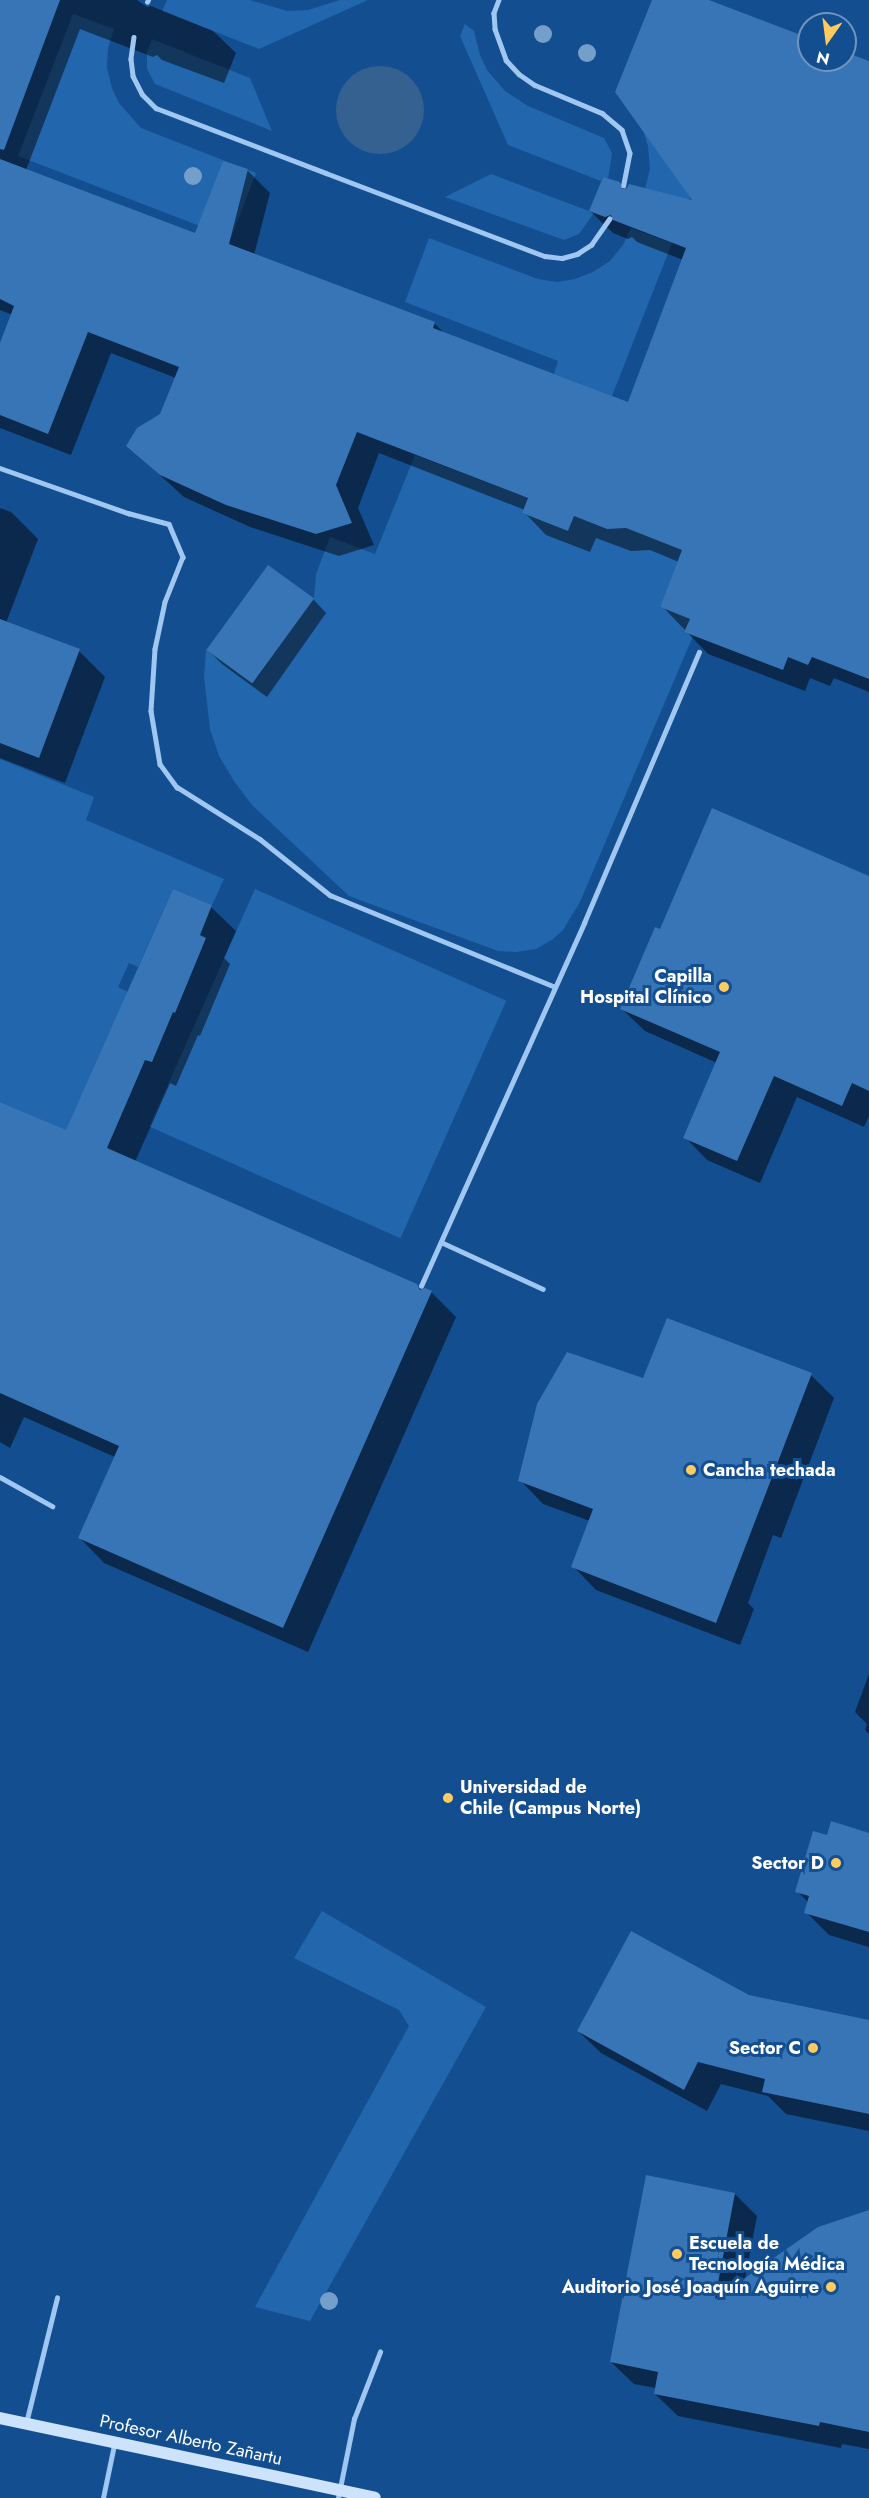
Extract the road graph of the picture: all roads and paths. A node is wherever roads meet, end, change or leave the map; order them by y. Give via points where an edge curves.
1 (500, 0) edge
2 (134, 36) dead end
3 (624, 185) dead end
4 (609, 219) dead end
5 (0, 468) edge
6 (699, 652) dead end
7 (555, 987) junction
8 (441, 1242) junction
9 (421, 1286) dead end
10 (543, 1289) dead end
11 (0, 1477) edge
12 (52, 1506) dead end
13 (57, 2298) dead end
14 (380, 2352) dead end
15 (0, 2418) edge
16 (26, 2423) junction
17 (115, 2442) junction
18 (339, 2494) edge
19 (103, 2498) edge
20 (375, 2498) edge

1 - 3 lane via 494,13 495,29 506,60 519,74 535,85 602,113 622,130 630,153
2 - 4 lane via 130,59 133,76 142,94 156,108 545,256 562,258 577,254 591,245
5 - 7 lane via 169,524 183,557 165,602 155,649 151,711 160,764 177,787 260,839 330,895
6 - 7 lane
7 - 8 lane
8 - 9 lane
8 - 10 lane
11 - 12 lane
13 - 16 lane
14 - 18 lane via 354,2419
15 - 16 main road, Profesor Alberto Zañartu
16 - 17 main road, Profesor Alberto Zañartu
17 - 18 main road, Profesor Alberto Zañartu
17 - 19 lane
18 - 20 main road, Profesor Alberto Zañartu

